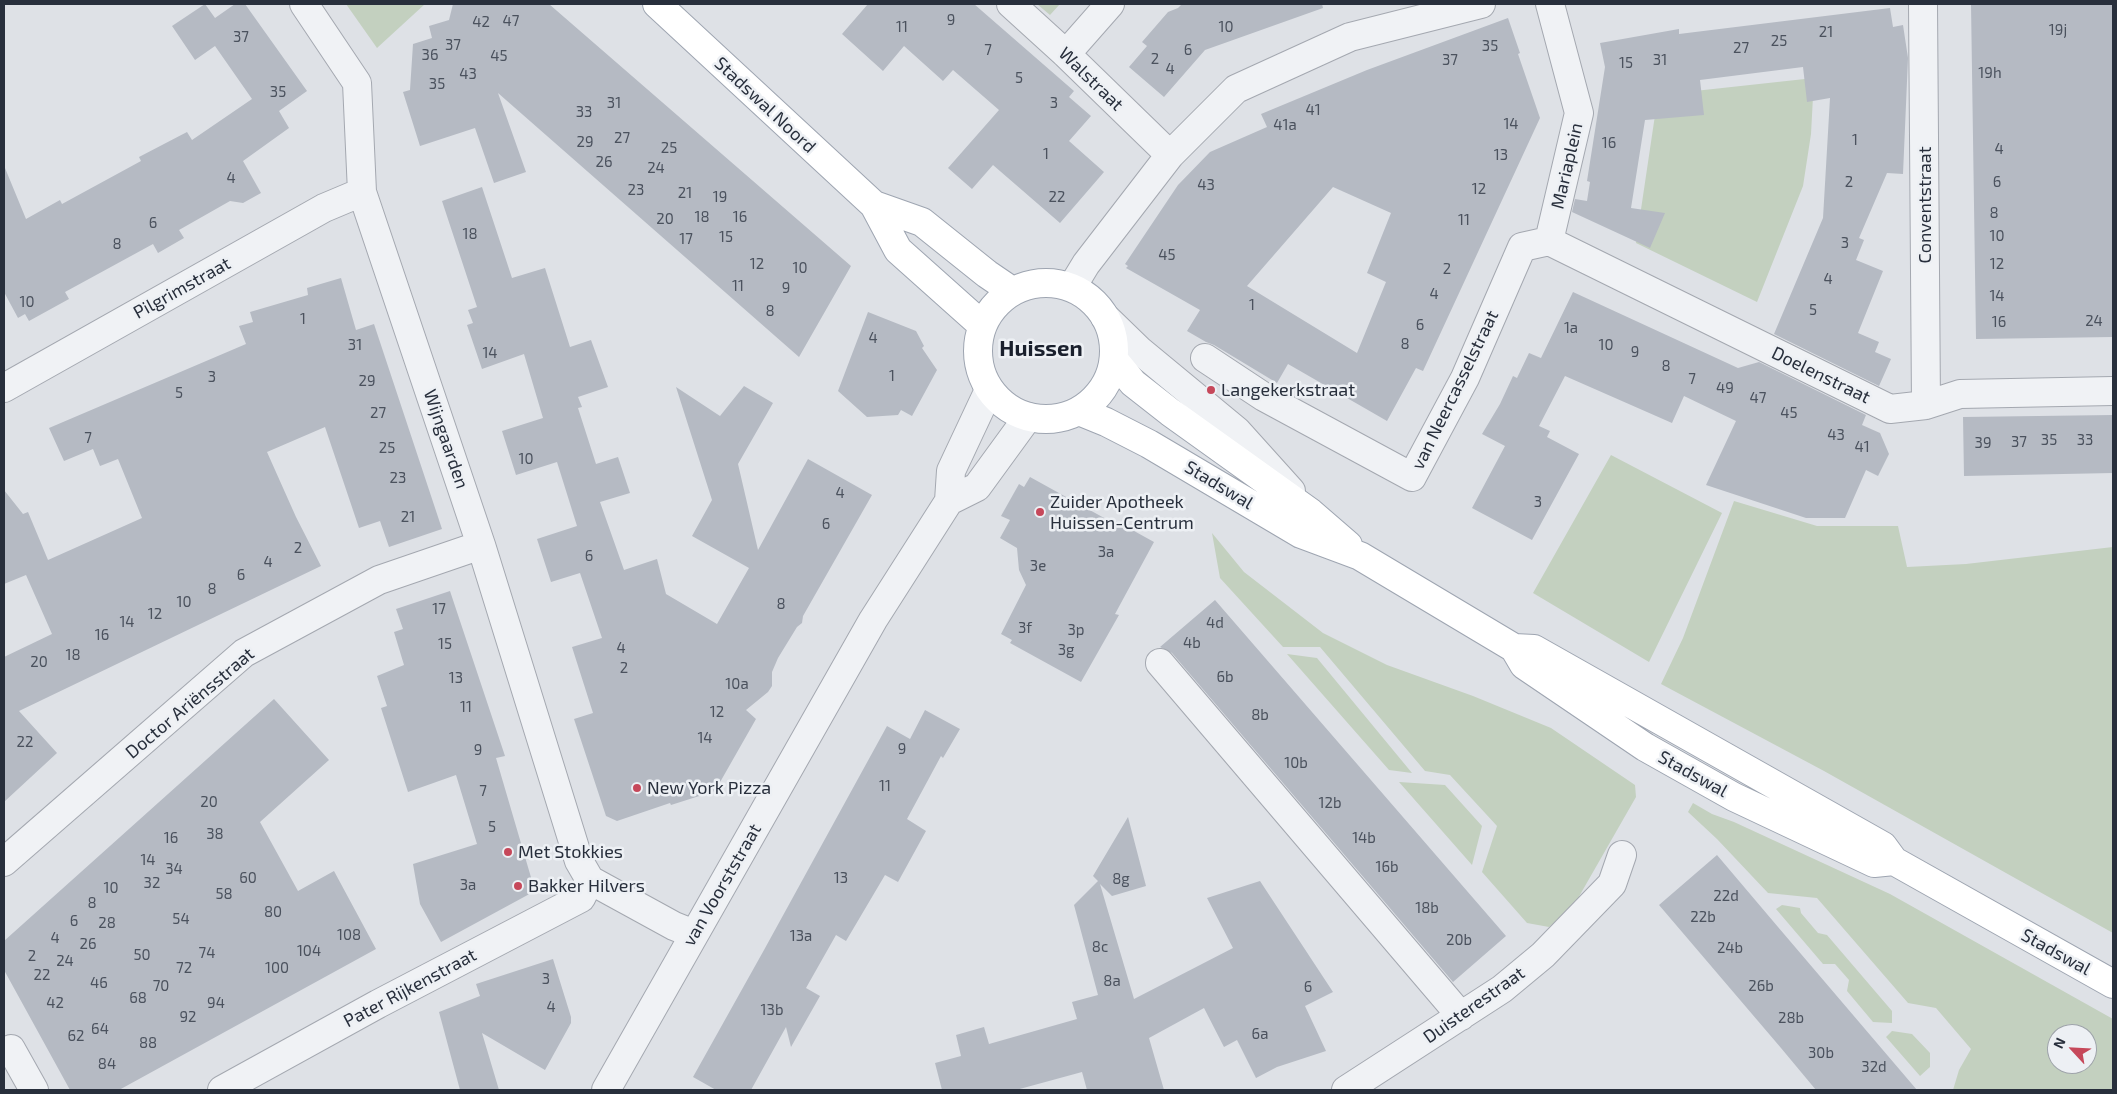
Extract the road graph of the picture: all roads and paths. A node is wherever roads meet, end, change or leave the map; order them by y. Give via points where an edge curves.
1 (304, 4) edge
2 (657, 4) edge
3 (1011, 4) edge
4 (1110, 4) edge
5 (1481, 4) edge
6 (1550, 4) edge
7 (1923, 4) edge
8 (1066, 54) junction
9 (1170, 155) junction
10 (362, 192) junction
11 (874, 205) junction
12 (1550, 241) junction
13 (1072, 287) junction
14 (1012, 291) junction
15 (1106, 316) junction
16 (982, 325) junction
17 (1205, 358) dead end
18 (1114, 360) junction
19 (4, 388) edge
20 (989, 390) junction
21 (2113, 391) edge
22 (1926, 405) junction
23 (1079, 411) junction
24 (1028, 417) junction
25 (949, 501) junction
26 (1311, 513) junction
27 (481, 545) junction
28 (1360, 556) junction
29 (1160, 664) dead end
30 (1622, 855) dead end
31 (4, 862) edge
32 (590, 880) junction
33 (694, 934) junction
34 (2113, 984) edge
35 (1461, 1016) junction
36 (11, 1049) dead end
37 (34, 1090) edge
38 (222, 1090) edge
39 (606, 1090) edge
40 (1346, 1090) edge

1 - 10 street, Wijngaarden via 357,83
2 - 11 main road, Stadswal Noord
3 - 8 street, Walstraat
4 - 8 street
5 - 9 street via 1350,37 1236,89
6 - 12 street, Mariaplein via 1579,113
7 - 22 street, Conventstraat
8 - 9 street, Walstraat
9 - 13 street
10 - 19 street, Pilgrimstraat via 324,208
10 - 27 street, Wijngaarden
11 - 14 main road, Stadswal Noord via 922,222
11 - 16 main road, Stadswal Noord via 898,250
12 - 17 street, van Neercasselstraat via 1522,247 1465,378 1412,477 1264,398
12 - 22 street, Doelenstraat via 1890,409
13 - 14 main road via 1052,282
13 - 15 main road via 1091,299
14 - 16 main road via 1000,300
15 - 18 main road via 1113,338
15 - 26 street, Stadswal via 1139,350 1237,431
16 - 20 main road via 978,347 980,369
18 - 23 main road via 1102,389
18 - 26 main road, Stadswal via 1133,383 1170,412
20 - 24 main road via 1006,407
20 - 25 street, van Voorststraat via 951,471
21 - 22 street, Doelenstraat via 1960,394
23 - 24 main road via 1054,419
23 - 28 main road, Stadswal via 1149,444 1301,534
24 - 25 street via 977,487
25 - 33 street, van Voorststraat via 873,620
26 - 28 main road, Stadswal
27 - 31 street, Doctor Ariënsstraat via 379,580 244,653
27 - 32 street, Wijngaarden via 579,861
28 - 34 main road, Stadswal via 1514,648 1524,665 1644,747 1734,797 1874,863 1894,861
29 - 35 street
30 - 35 street, Duisterestraat via 1612,884 1543,955 1502,989
32 - 33 street
32 - 38 street, Pater Rijkenstraat via 581,898
33 - 39 street, van Voorststraat
35 - 40 street, Duisterestraat
36 - 37 street

